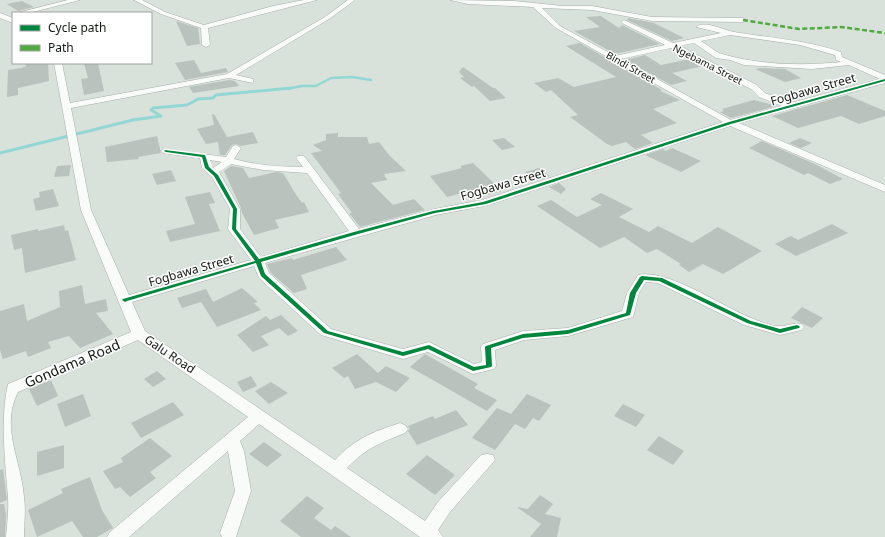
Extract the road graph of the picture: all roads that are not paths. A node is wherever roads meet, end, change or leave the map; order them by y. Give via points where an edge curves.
1 (77, 0) edge
2 (137, 0) edge
3 (314, 0) edge
4 (352, 0) edge
5 (453, 0) edge
6 (535, 5) junction
7 (24, 12) edge
8 (12, 15) edge
9 (2, 16) edge
10 (652, 19) junction
11 (743, 20) dead end
12 (12, 21) edge
13 (624, 22) dead end
14 (204, 27) junction
15 (730, 33) junction
16 (698, 39) junction
17 (206, 45) dead end
18 (670, 45) junction
19 (616, 58) junction
20 (850, 63) junction
21 (58, 64) edge
22 (229, 76) junction
23 (885, 79) edge
24 (250, 81) dead end
25 (66, 106) junction
26 (790, 106) junction
27 (730, 123) junction
28 (236, 148) dead end
29 (166, 151) dead end
30 (205, 157) junction
31 (301, 158) dead end
32 (228, 160) junction
33 (310, 170) junction
34 (212, 172) junction
35 (885, 189) edge
36 (356, 233) junction
37 (258, 261) junction
38 (126, 300) junction
39 (797, 327) dead end
40 (139, 334) junction
41 (259, 416) junction
42 (400, 429) dead end
43 (231, 439) junction
44 (487, 460) dead end
45 (336, 469) junction
46 (229, 533) dead end
47 (430, 535) edge
48 (15, 537) edge
49 (116, 537) edge

1 - 7 street
2 - 14 street via 162,13
3 - 14 street via 273,8
4 - 22 street via 327,18
5 - 6 street
6 - 10 street via 592,8
6 - 19 street, Bindi Street via 558,26
8 - 9 street
9 - 12 street
10 - 11 street
10 - 15 street via 672,26 713,27
13 - 18 street, Ngebama Street
14 - 17 street
15 - 16 street
15 - 20 street via 826,49
16 - 18 street
16 - 20 street via 697,42 719,56 744,63 812,67
18 - 19 street
18 - 26 street, Ngebama Street via 754,87 762,95
19 - 27 street, Bindi Street
20 - 23 street
21 - 25 street, Galu Road
22 - 24 street
22 - 25 street
23 - 26 street, Fogbawa Street
25 - 38 street, Galu Road via 86,210
26 - 27 street, Fogbawa Street
27 - 35 street, Bindi Street
27 - 36 street, Fogbawa Street via 484,202
28 - 32 street
29 - 30 street
30 - 32 street
30 - 34 street via 207,168
31 - 33 street
32 - 33 street via 288,170
32 - 34 street
33 - 36 street
34 - 37 street via 235,209 234,229
36 - 37 street, Fogbawa Street
37 - 38 street, Fogbawa Street
37 - 39 street via 263,275 326,332 402,354 429,346 473,369 489,366 488,347 523,336 568,332 628,314 633,293 642,278 660,278 749,322 780,331
38 - 40 street, Galu Road
40 - 41 street, Galu Road
40 - 48 street, Gondama Road via 13,388 6,402 2,423 16,497
41 - 43 street
41 - 45 street, Galu Road
42 - 45 street via 371,440 354,450
43 - 46 street via 236,450 243,491
43 - 49 street
44 - 47 street via 444,507
45 - 47 street, Galu Road

